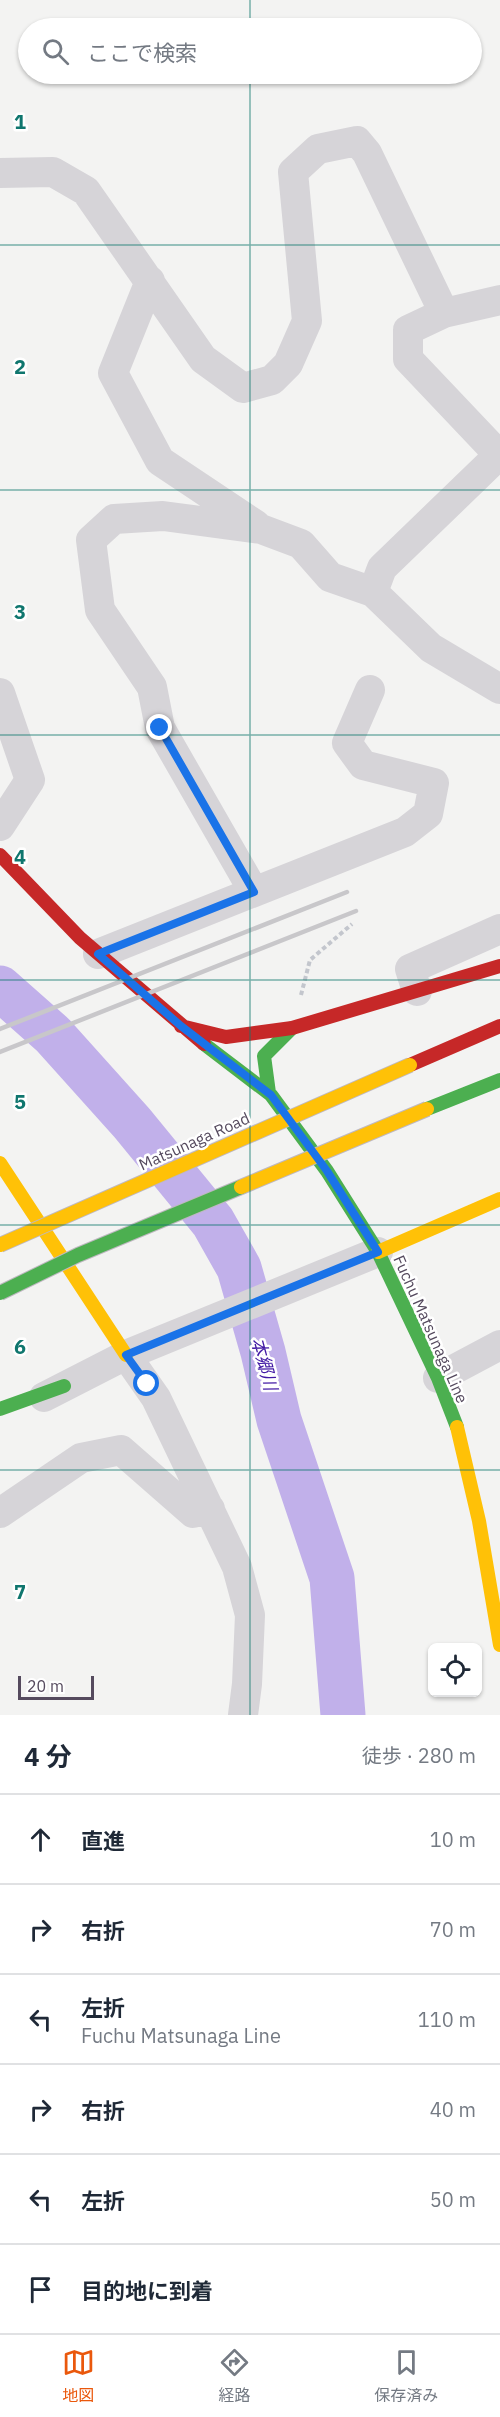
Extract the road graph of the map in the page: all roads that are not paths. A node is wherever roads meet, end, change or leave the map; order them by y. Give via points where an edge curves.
1 (0, 173) edge
2 (150, 281) junction
3 (500, 300) edge
4 (444, 313) junction
5 (499, 454) edge
6 (261, 529) junction
7 (373, 592) junction
8 (500, 689) edge
9 (370, 690) dead end
10 (0, 693) edge
11 (0, 826) edge
12 (0, 855) edge
13 (254, 892) junction
14 (500, 928) edge
15 (98, 954) junction
16 (500, 966) edge
17 (417, 991) junction
18 (181, 1026) junction
19 (500, 1026) edge
20 (292, 1028) junction
21 (500, 1080) edge
22 (269, 1093) junction
23 (0, 1163) edge
24 (500, 1199) edge
25 (0, 1245) edge
26 (378, 1252) junction
27 (0, 1293) edge
28 (500, 1345) edge
29 (126, 1355) junction
30 (438, 1378) junction
31 (64, 1386) junction
32 (0, 1409) edge
33 (0, 1423) edge
34 (210, 1509) junction
35 (0, 1513) edge
36 (500, 1645) edge
37 (243, 1715) edge

1 - 2 street via 53,172 87,191
2 - 4 street via 203,359 243,388 272,380 288,364 307,321 293,172 318,149 357,141 367,153
2 - 6 street via 113,373 160,461
3 - 4 street
4 - 5 street via 408,330 408,359
5 - 7 street via 382,568
6 - 7 street via 301,544 330,577
6 - 13 street via 163,516 114,519 91,540 100,610 152,687 160,728
7 - 8 street via 431,648
9 - 13 street via 347,743 363,765 434,783 428,814 405,832
10 - 11 street via 30,780
12 - 15 main road, Fuchu Matsunaga Line
13 - 15 street
14 - 17 street via 410,969
15 - 18 main road, Fuchu Matsunaga Line
16 - 17 main road
17 - 20 main road
18 - 20 main road via 226,1037
18 - 22 main road, Fuchu Matsunaga Line
19 - 25 main road, Matsunaga Road, bridge
20 - 22 main road via 264,1056
21 - 27 main road, bridge via 78,1255
22 - 26 main road, Fuchu Matsunaga Line via 327,1171
23 - 29 main road
24 - 26 main road
26 - 29 street
26 - 30 main road, Fuchu Matsunaga Line
28 - 30 street
29 - 31 street
29 - 34 street via 156,1398
30 - 36 main road, Fuchu Matsunaga Line via 460,1436
31 - 32 main road
31 - 33 street
34 - 35 street via 193,1513 121,1450 81,1458
34 - 37 street via 237,1567 250,1615

